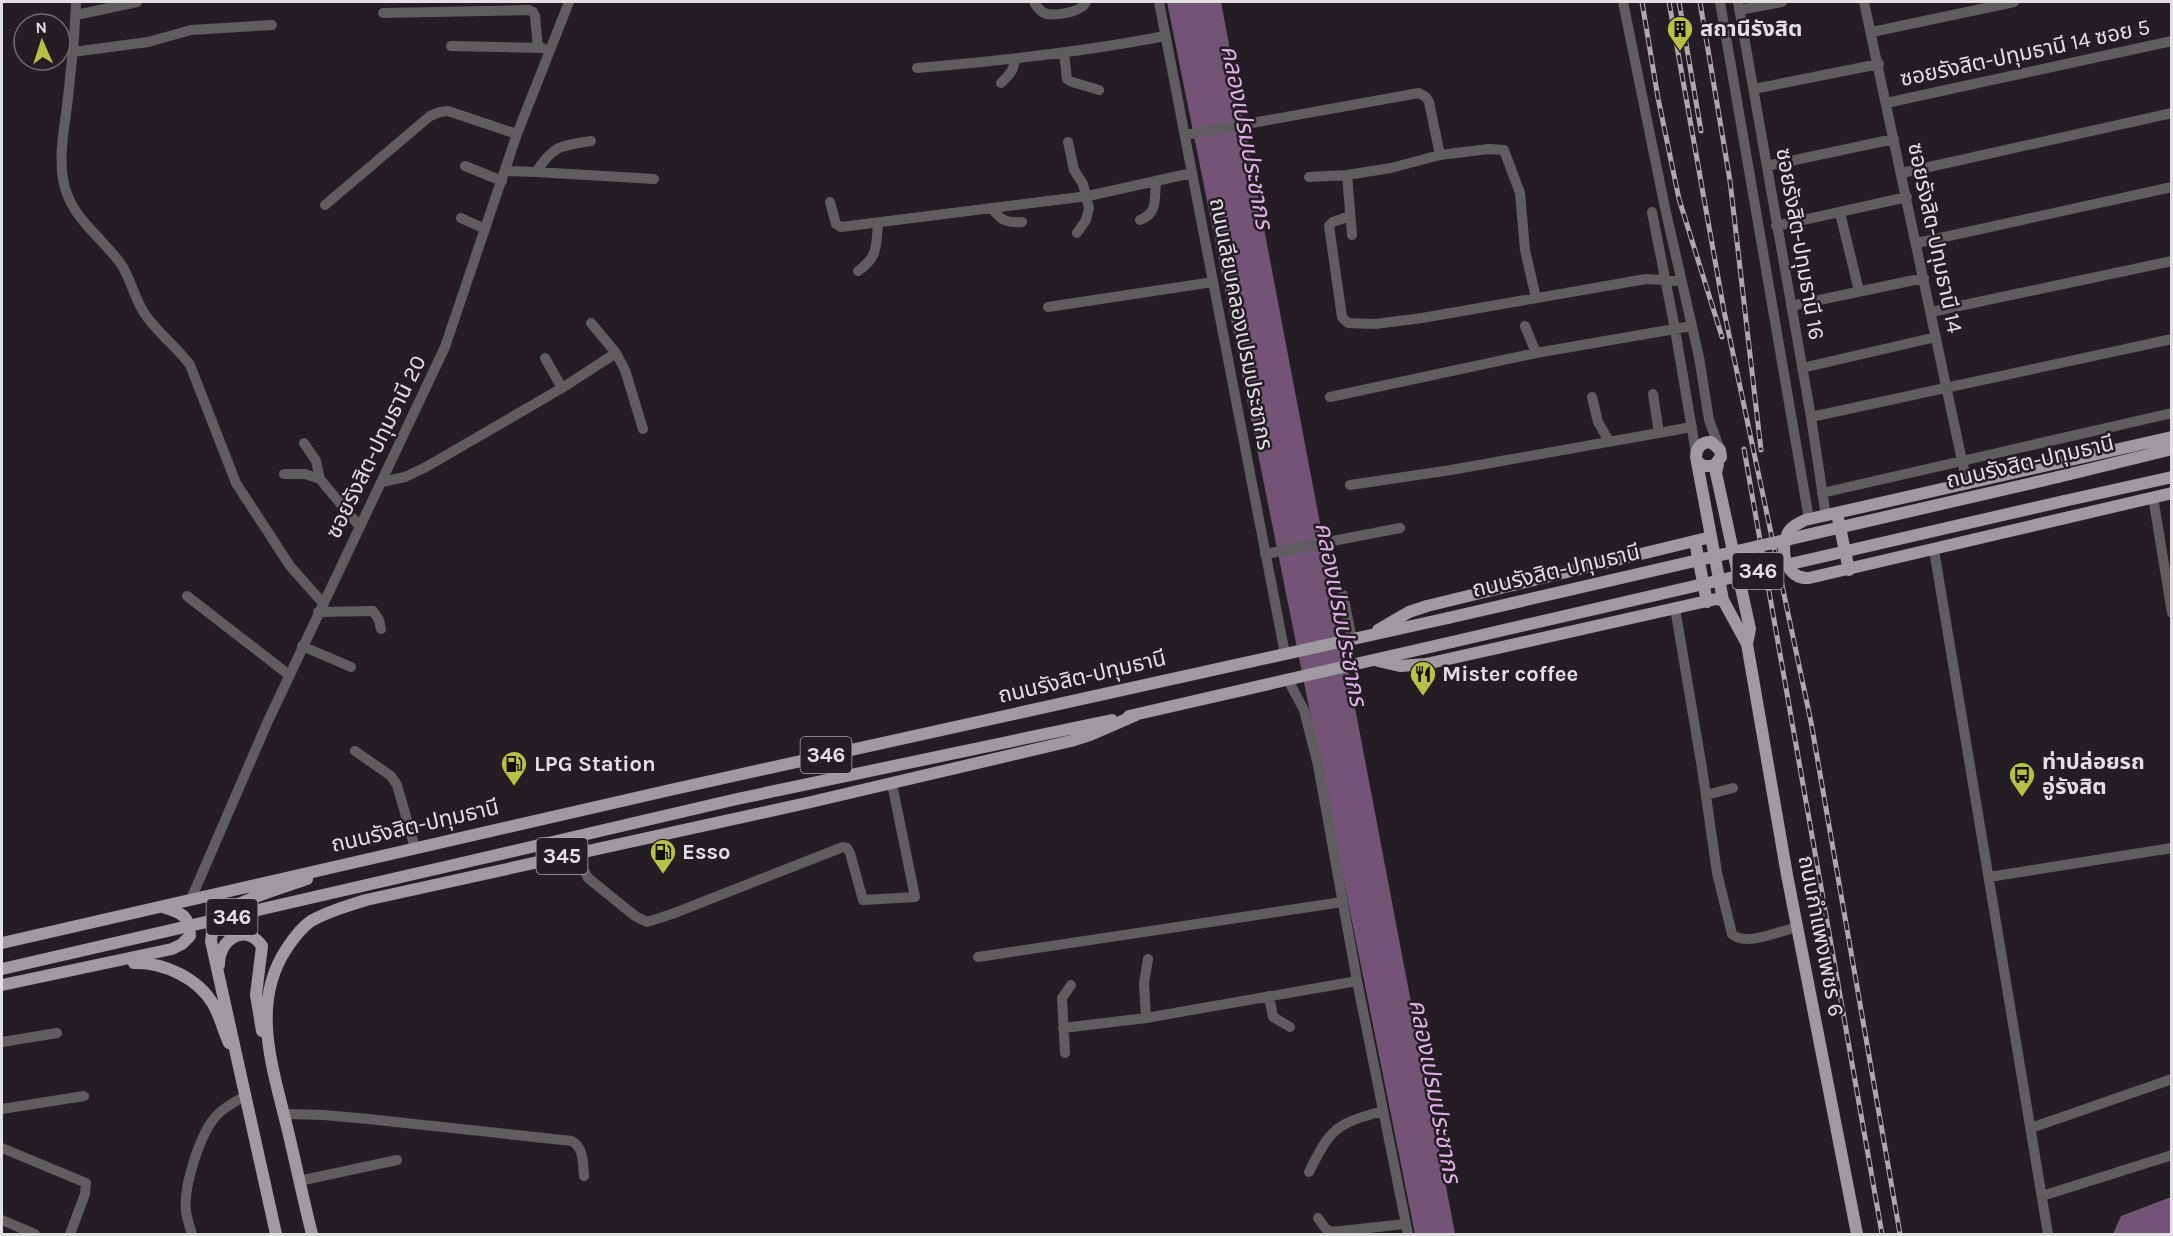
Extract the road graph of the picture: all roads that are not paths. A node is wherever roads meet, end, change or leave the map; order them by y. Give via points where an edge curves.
1 (76, 2) edge
2 (137, 2) edge
3 (569, 2) edge
4 (1034, 2) edge
5 (1086, 2) edge
6 (1159, 2) edge
7 (1623, 2) edge
8 (1720, 2) edge
9 (1782, 2) edge
10 (1864, 2) edge
11 (2014, 2) edge
12 (1738, 6) edge
13 (383, 13) dead end
14 (76, 15) junction
15 (273, 25) dead end
16 (1872, 32) junction
17 (1165, 36) junction
18 (2172, 40) edge
19 (451, 46) dead end
20 (538, 48) junction
21 (549, 49) junction
22 (73, 52) junction
23 (1064, 53) junction
24 (1015, 59) junction
25 (1879, 64) junction
26 (917, 68) dead end
27 (1001, 83) dead end
28 (1754, 89) junction
29 (1099, 90) dead end
30 (1886, 103) junction
31 (2172, 113) edge
32 (517, 134) junction
33 (1187, 135) junction
34 (1894, 139) junction
35 (591, 141) dead end
36 (1068, 142) dead end
37 (1440, 155) junction
38 (465, 166) dead end
39 (1767, 166) junction
40 (536, 172) junction
41 (1192, 173) junction
42 (1902, 173) junction
43 (1347, 175) junction
44 (503, 176) junction
45 (1309, 177) dead end
46 (654, 179) dead end
47 (1155, 183) junction
48 (2172, 187) edge
49 (1088, 196) junction
50 (1907, 197) junction
51 (830, 202) dead end
52 (325, 205) dead end
53 (992, 208) junction
54 (1652, 212) dead end
55 (1840, 213) junction
56 (1350, 216) junction
57 (461, 218) dead end
58 (1140, 220) dead end
59 (1022, 222) dead end
60 (878, 224) junction
61 (1776, 226) junction
62 (485, 229) junction
63 (1077, 233) dead end
64 (1352, 235) dead end
65 (1917, 243) junction
66 (2172, 261) edge
67 (858, 271) dead end
68 (1924, 278) junction
69 (1665, 280) junction
70 (1681, 281) junction
71 (1213, 282) junction
72 (1859, 291) junction
73 (1536, 298) junction
74 (1791, 306) junction
75 (1048, 307) dead end
76 (1931, 312) junction
77 (591, 323) dead end
78 (1525, 326) dead end
79 (1692, 326) junction
80 (1675, 329) junction
81 (1936, 337) junction
82 (2172, 339) edge
83 (616, 353) junction
84 (1536, 353) junction
85 (545, 358) dead end
86 (1802, 368) junction
87 (561, 388) junction
88 (1948, 388) junction
89 (1653, 394) dead end
90 (1330, 397) dead end
91 (1593, 397) dead end
92 (2172, 413) edge
93 (1810, 417) junction
94 (1709, 420) junction
95 (1692, 427) junction
96 (644, 429) dead end
97 (1659, 433) junction
98 (2172, 437) edge
99 (1609, 441) junction
100 (304, 443) dead end
101 (2172, 449) edge
102 (1720, 450) junction
103 (1699, 452) junction
104 (1962, 461) junction
105 (1718, 464) junction
106 (284, 474) dead end
107 (2172, 477) edge
108 (320, 479) junction
109 (382, 482) junction
110 (1350, 484) dead end
111 (1967, 484) junction
112 (1822, 493) junction
113 (2172, 493) edge
114 (2153, 497) junction
115 (1831, 515) junction
116 (1809, 519) junction
117 (360, 527) junction
118 (1400, 528) dead end
119 (1711, 537) junction
120 (1695, 542) junction
121 (1934, 550) junction
122 (1267, 554) junction
123 (2168, 564) edge
124 (1849, 570) junction
125 (187, 596) dead end
126 (1343, 596) dead end
127 (1723, 600) junction
128 (1707, 602) junction
129 (320, 607) junction
130 (1675, 608) junction
131 (2172, 613) edge
132 (381, 628) dead end
133 (1367, 636) junction
134 (1350, 640) junction
135 (1747, 644) junction
136 (302, 646) junction
137 (1289, 653) junction
138 (1375, 660) junction
139 (351, 667) dead end
140 (289, 675) junction
141 (1293, 679) junction
142 (1136, 715) junction
143 (355, 751) dead end
144 (892, 784) junction
145 (1733, 788) dead end
146 (1706, 795) junction
147 (415, 848) junction
148 (2172, 848) edge
149 (576, 853) junction
150 (359, 860) junction
151 (1989, 877) junction
152 (191, 899) junction
153 (1342, 902) junction
154 (162, 906) junction
155 (1797, 927) junction
156 (2, 943) edge
157 (978, 957) dead end
158 (1148, 959) dead end
159 (106, 964) junction
160 (2, 969) edge
161 (1357, 981) junction
162 (2, 985) edge
163 (1071, 985) dead end
164 (1269, 996) junction
165 (225, 999) junction
166 (1146, 1018) junction
167 (1290, 1027) dead end
168 (1063, 1028) junction
169 (57, 1033) dead end
170 (2, 1042) edge
171 (1065, 1053) dead end
172 (238, 1063) junction
173 (2172, 1079) edge
174 (274, 1080) junction
175 (245, 1095) junction
176 (84, 1096) dead end
177 (2, 1109) edge
178 (1383, 1111) junction
179 (284, 1114) junction
180 (2031, 1128) junction
181 (2, 1148) edge
182 (2172, 1155) edge
183 (397, 1160) dead end
184 (1309, 1172) dead end
185 (584, 1176) dead end
186 (298, 1181) junction
187 (2042, 1196) junction
188 (1318, 1218) dead end
189 (2, 1220) edge
190 (1406, 1229) edge
191 (189, 1231) edge
192 (35, 1234) edge
193 (70, 1234) edge
194 (276, 1234) edge
195 (312, 1234) edge
196 (1856, 1234) edge
197 (2048, 1234) edge

1 - 14 street
2 - 14 street
3 - 21 street, ซอยรังสิต-ปทุมธานี 20
4 - 5 street via 1049,14 1079,10
6 - 17 street, ถนนเลียบคลองเปรมประชากร
7 - 70 street
8 - 116 street
9 - 12 street
10 - 16 street, ซอยรังสิต-ปทุมธานี 14
11 - 16 street
12 - 28 street, ซอยรังสิต-ปทุมธานี 16
13 - 20 street via 529,10 535,16
14 - 22 street
15 - 22 street via 191,30 148,42
16 - 25 street, ซอยรังสิต-ปทุมธานี 14
17 - 23 street
17 - 33 street, ถนนเลียบคลองเปรมประชากร
18 - 30 street, ซอยรังสิต-ปทุมธานี 14 ซอย 5
19 - 20 street
20 - 21 street
21 - 32 street, ซอยรังสิต-ปทุมธานี 20
22 - 129 street via 62,148 67,196 74,211 126,273 146,316 190,365 236,483
23 - 24 street
23 - 29 street via 1067,79
24 - 26 street
24 - 27 street via 1015,67
25 - 28 street
25 - 30 street, ซอยรังสิต-ปทุมธานี 14
28 - 39 street, ซอยรังสิต-ปทุมธานี 16
30 - 34 street, ซอยรังสิต-ปทุมธานี 14
31 - 42 street
32 - 44 street, ซอยรังสิต-ปทุมธานี 20
32 - 52 street via 458,114 440,112 430,116
33 - 37 street via 1419,93 1429,102
33 - 41 street, ถนนเลียบคลองเปรมประชากร
34 - 39 street
34 - 42 street, ซอยรังสิต-ปทุมธานี 14
35 - 40 street via 555,149
36 - 49 street via 1074,170
37 - 43 street
37 - 73 street via 1504,150 1520,193 1525,250
38 - 44 street
39 - 61 street, ซอยรังสิต-ปทุมธานี 16
40 - 44 street
40 - 46 street
41 - 47 street
41 - 71 street, ถนนเลียบคลองเปรมประชากร
42 - 50 street, ซอยรังสิต-ปทุมธานี 14
43 - 45 street
43 - 56 street
44 - 62 street, ซอยรังสิต-ปทุมธานี 20
47 - 49 street
47 - 58 street via 1153,211
48 - 65 street
49 - 53 street
49 - 63 street via 1089,215
50 - 55 street
50 - 65 street, ซอยรังสิต-ปทุมธานี 14
51 - 60 street via 838,226
53 - 59 street via 1003,220
53 - 60 street
54 - 69 street
55 - 61 street
55 - 72 street
56 - 64 street
56 - 73 street via 1329,226 1342,317 1348,323 1422,318
57 - 62 street
60 - 67 street via 874,255
61 - 74 street, ซอยรังสิต-ปทุมธานี 16
62 - 109 street, ซอยรังสิต-ปทุมธานี 20 via 451,334
65 - 68 street, ซอยรังสิต-ปทุมธานี 14
66 - 76 street
68 - 72 street
68 - 76 street, ซอยรังสิต-ปทุมธานี 14
69 - 70 street
69 - 73 street via 1647,279
69 - 80 street
70 - 79 street
71 - 75 street
71 - 122 street, ถนนเลียบคลองเปรมประชากร
72 - 74 street
74 - 86 street, ซอยรังสิต-ปทุมธานี 16
76 - 81 street, ซอยรังสิต-ปทุมธานี 14
77 - 83 street
78 - 84 street
79 - 80 street
79 - 94 street
80 - 84 street
80 - 95 street
81 - 86 street
81 - 88 street, ซอยรังสิต-ปทุมธานี 14
82 - 88 street
83 - 87 street
83 - 96 street
84 - 90 street
85 - 87 street
86 - 93 street, ซอยรังสิต-ปทุมธานี 16
87 - 109 street via 426,467
88 - 93 street
88 - 104 street, ซอยรังสิต-ปทุมธานี 14
89 - 97 street
91 - 99 street via 1598,422
92 - 104 street
93 - 112 street, ซอยรังสิต-ปทุมธานี 16
94 - 102 street
94 - 103 street
95 - 97 street
95 - 103 street
97 - 99 street
98 - 111 main road
99 - 110 street
100 - 108 street via 316,462
101 - 133 main road, ถนนรังสิต-ปทุมธานี / 346, bridge
102 - 103 main road via 1711,442
102 - 105 main road
103 - 105 main road via 1707,467
103 - 119 main road, ถนนกำแพงเพชร 6
104 - 111 street, ซอยรังสิต-ปทุมธานี 14
104 - 112 street
105 - 135 main road, ถนนกำแพงเพชร 6 via 1716,473 1750,629
106 - 108 street
107 - 138 main road, ถนนรังสิต-ปทุมธานี / 346, bridge
108 - 117 street
109 - 117 street, ซอยรังสิต-ปทุมธานี 20
111 - 115 main road
112 - 115 street, ซอยรังสิต-ปทุมธานี 16
113 - 114 main road
114 - 121 main road
114 - 123 street
115 - 116 main road
115 - 124 main road
116 - 124 main road via 1794,525 1786,537 1789,569 1800,579
117 - 129 street, ซอยรังสิต-ปทุมธานี 20
118 - 122 street
119 - 120 main road
119 - 127 main road, ถนนกำแพงเพชร 6
120 - 128 main road
120 - 133 main road via 1427,606
121 - 124 main road
121 - 151 street
122 - 137 street, ถนนเลียบคลองเปรมประชากร
123 - 131 street
125 - 140 street
126 - 134 street
127 - 128 main road
127 - 135 main road, ถนนกำแพงเพชร 6
128 - 130 main road
129 - 132 street via 373,611
129 - 136 street, ซอยรังสิต-ปทุมธานี 20
130 - 138 main road via 1426,664 1400,666
130 - 146 street
133 - 134 main road, ถนนรังสิต-ปทุมธานี / 346
134 - 137 main road, ถนนรังสิต-ปทุมธานี / 346
135 - 155 main road, ถนนกำแพงเพชร 6
136 - 139 street
136 - 140 street, ซอยรังสิต-ปทุมธานี 20
137 - 147 main road, ถนนรังสิต-ปทุมธานี / 346
138 - 141 main road, ถนนรังสิต-ปทุมธานี / 346
140 - 152 street, ซอยรังสิต-ปทุมธานี 20
141 - 142 main road, ถนนรังสิต-ปทุมธานี / 346
141 - 153 street via 1309,723
142 - 144 main road, 345 via 1071,741
142 - 160 main road, ถนนรังสิต-ปทุมธานี / 346, bridge via 737,799
143 - 147 street via 391,776 397,785
144 - 149 main road, 345
144 - 149 street via 915,897 863,900 850,853 843,847 647,922 588,878
145 - 146 street
146 - 155 street via 1717,873 1732,934 1749,940
147 - 150 main road, ถนนรังสิต-ปทุมธานี / 346
148 - 151 street
149 - 174 main road, 345 via 366,900 309,922 276,965 268,990 267,1024
150 - 152 main road, ถนนรังสิต-ปทุมธานี / 346
150 - 165 main road via 235,906 213,923 211,941
151 - 180 street
152 - 154 main road, ถนนรังสิต-ปทุมธานี / 346
153 - 157 street
153 - 161 street
154 - 156 main road, ถนนรังสิต-ปทุมธานี / 346
154 - 159 main road via 184,914 190,924 190,936 172,949
155 - 196 main road, ถนนกำแพงเพชร 6
158 - 166 street via 1144,983
159 - 162 main road
159 - 172 main road via 154,964 188,978 213,1004
161 - 164 street
161 - 178 street
163 - 168 street via 1062,998
164 - 166 street
164 - 167 street via 1273,1017
165 - 172 main road
165 - 174 main road via 219,966 222,948 236,935 247,934 262,946 256,982 257,1008
166 - 168 street
168 - 171 street
169 - 170 street
172 - 175 main road
173 - 180 street
174 - 179 main road, 345
175 - 191 street via 218,1114 198,1149 187,1186
175 - 194 main road
176 - 177 street
178 - 184 street via 1337,1128
178 - 190 street
179 - 185 street via 572,1141 581,1149
179 - 186 main road, 345
180 - 187 street
181 - 193 street via 86,1183
182 - 187 street
183 - 186 street
186 - 195 main road, 345
187 - 197 street
188 - 190 street via 1332,1232
189 - 192 street

